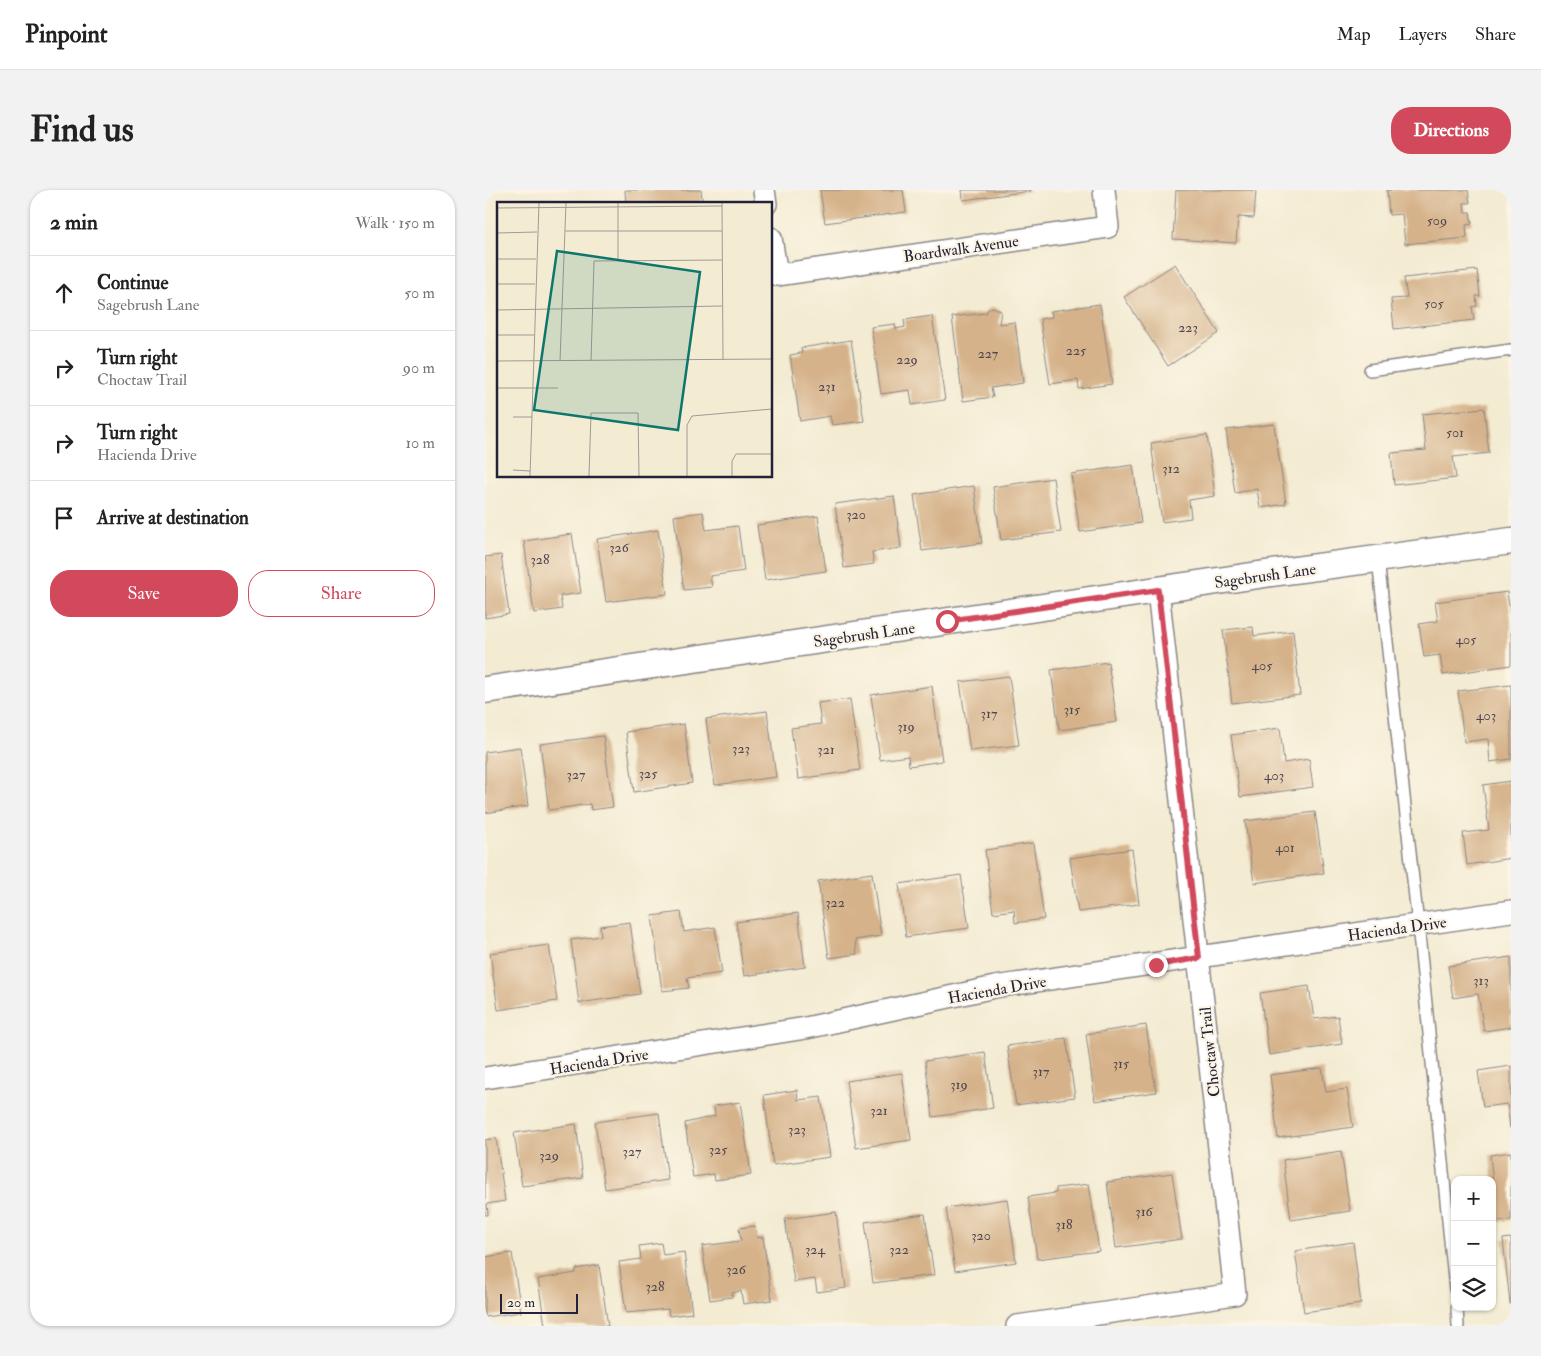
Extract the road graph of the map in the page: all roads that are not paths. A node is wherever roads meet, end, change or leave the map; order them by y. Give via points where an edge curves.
1 (1104, 190) edge
2 (773, 250) edge
3 (1511, 350) edge
4 (1370, 370) dead end
5 (1511, 541) edge
6 (1378, 559) junction
7 (1158, 590) junction
8 (485, 690) edge
9 (1511, 911) edge
10 (1418, 925) junction
11 (1199, 958) junction
12 (485, 1078) edge
13 (1453, 1266) edge
14 (1457, 1311) edge
15 (1073, 1322) edge
16 (1017, 1326) edge
17 (1459, 1326) edge

1 - 2 street, Boardwalk Avenue via 1108,227 777,275
3 - 4 lane
5 - 6 street, Sagebrush Lane
6 - 7 street, Sagebrush Lane
6 - 10 lane
7 - 8 street, Sagebrush Lane
7 - 11 street, Choctaw Trail
9 - 10 street, Hacienda Drive
10 - 11 street, Hacienda Drive
10 - 13 lane
11 - 12 street, Hacienda Drive via 995,987 806,1028
11 - 15 street, Choctaw Trail via 1235,1294
14 - 17 lane
15 - 16 street, Choctaw Trail

